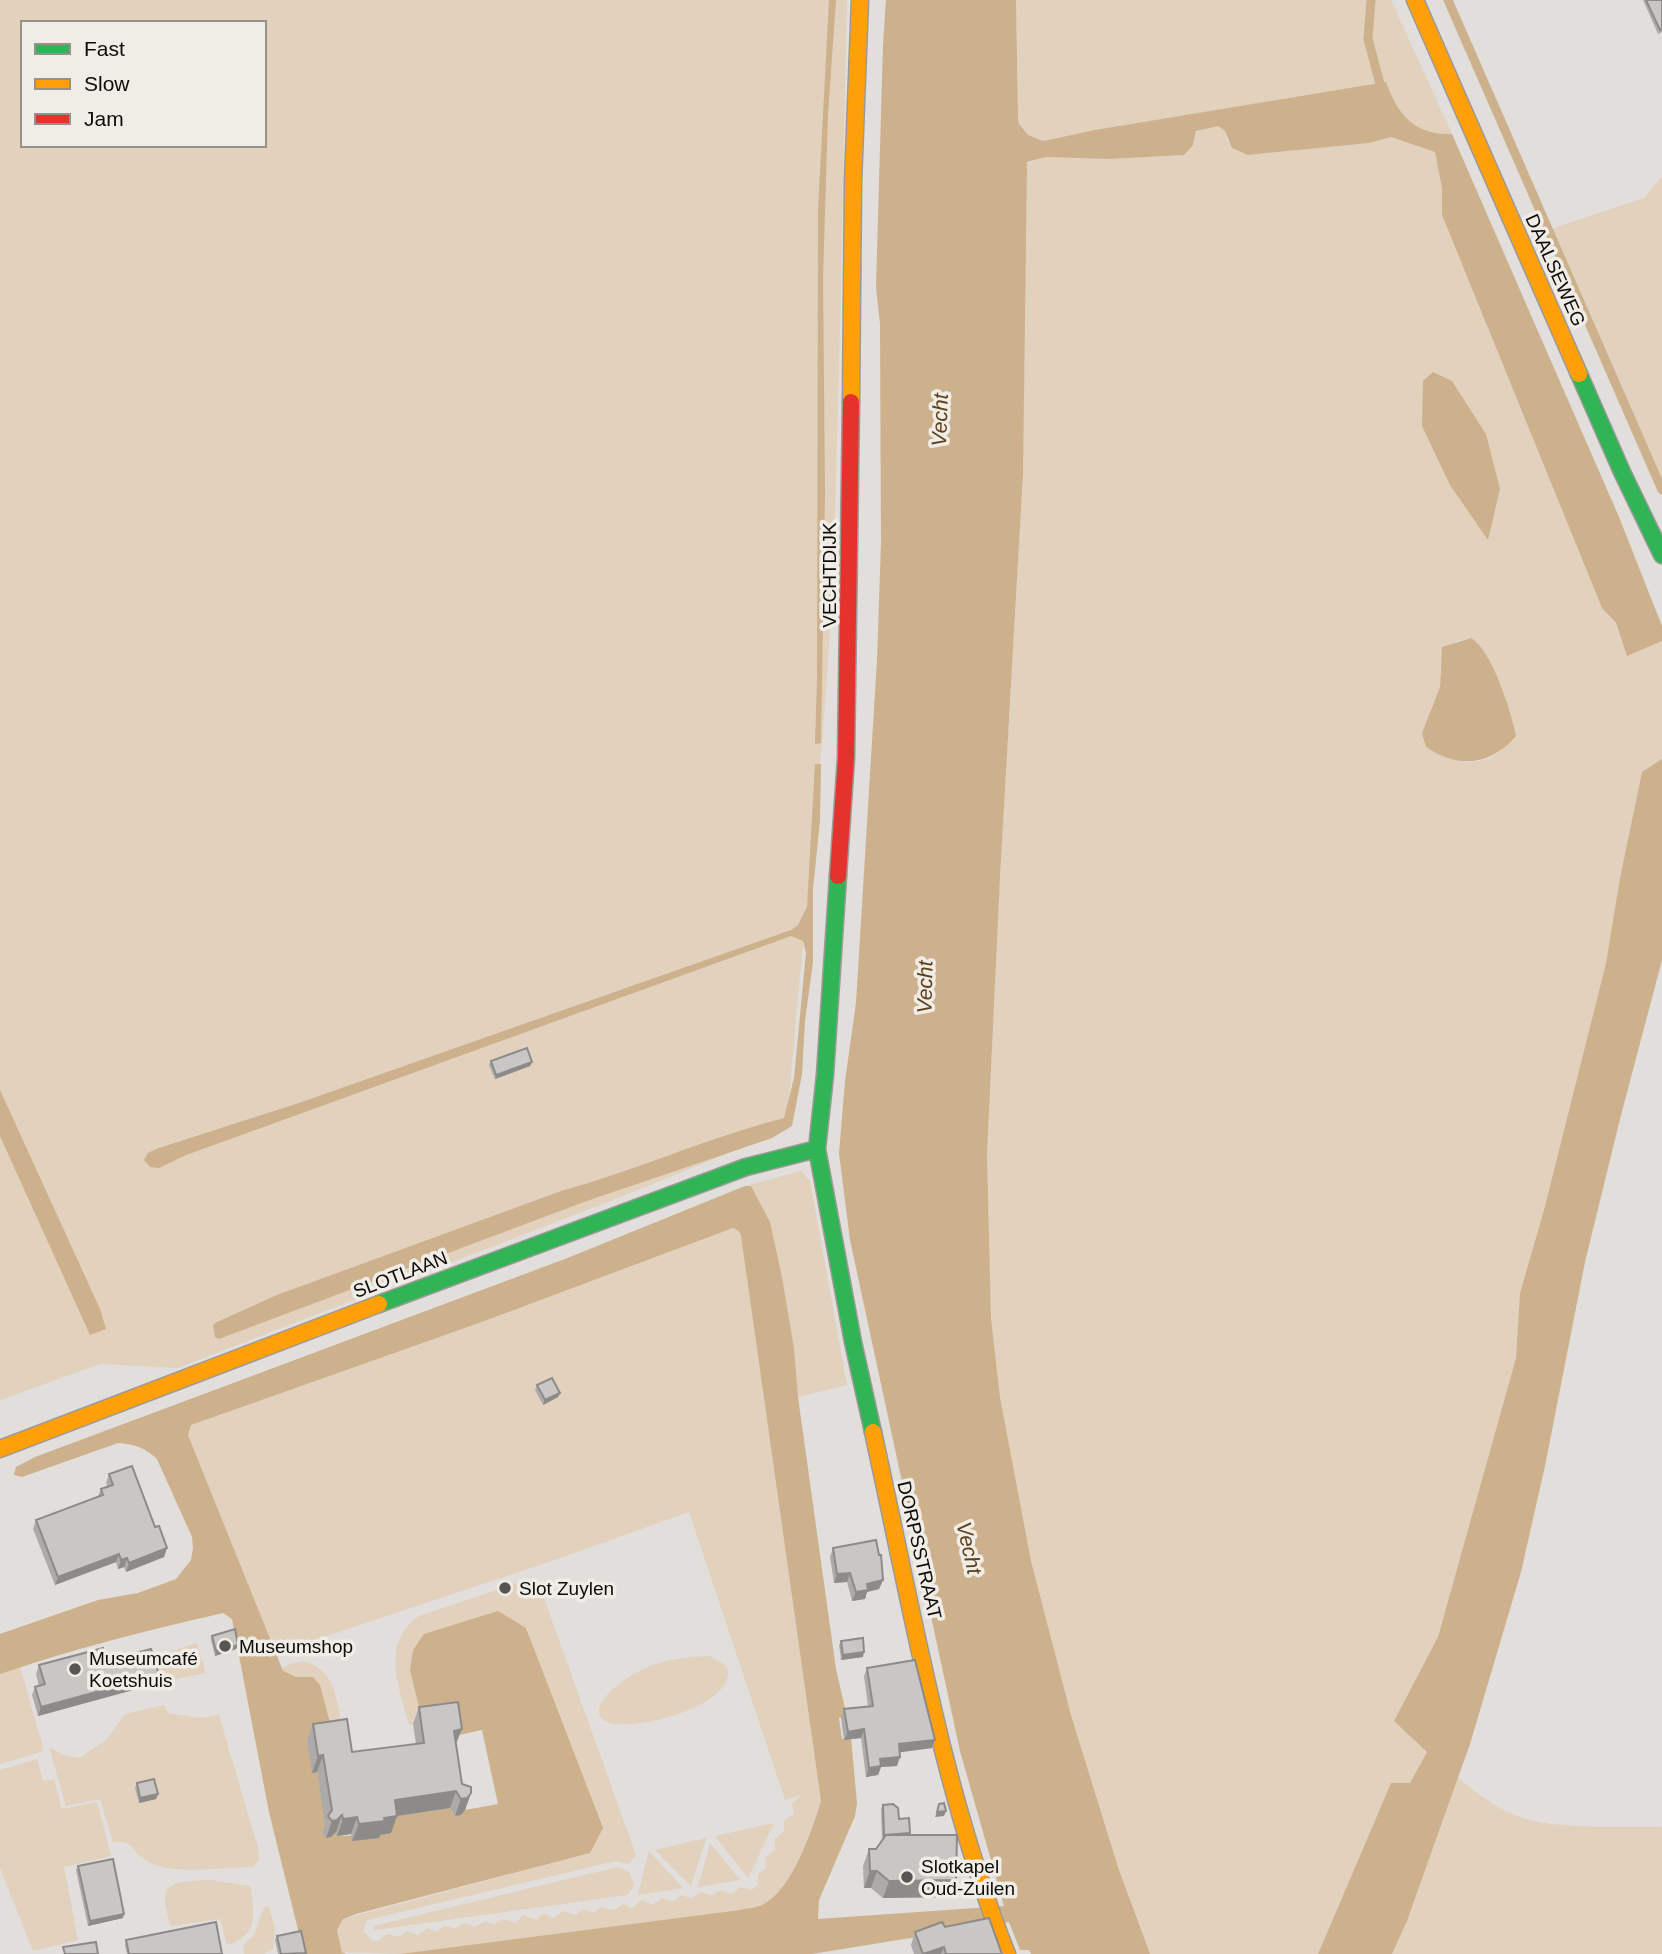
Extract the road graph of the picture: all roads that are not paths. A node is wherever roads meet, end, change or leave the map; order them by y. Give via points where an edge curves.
1 (860, 0) edge
2 (1415, 0) edge
3 (1662, 555) edge
4 (817, 1149) junction
5 (0, 1448) edge
6 (1007, 1954) edge

1 - 4 street, VECHTDIJK via 853,182 846,758
2 - 3 street, DAALSEWEG
4 - 5 street, SLOTLAAN via 746,1167
4 - 6 street, DORPSSTRAAT via 853,1342 939,1732 968,1840

